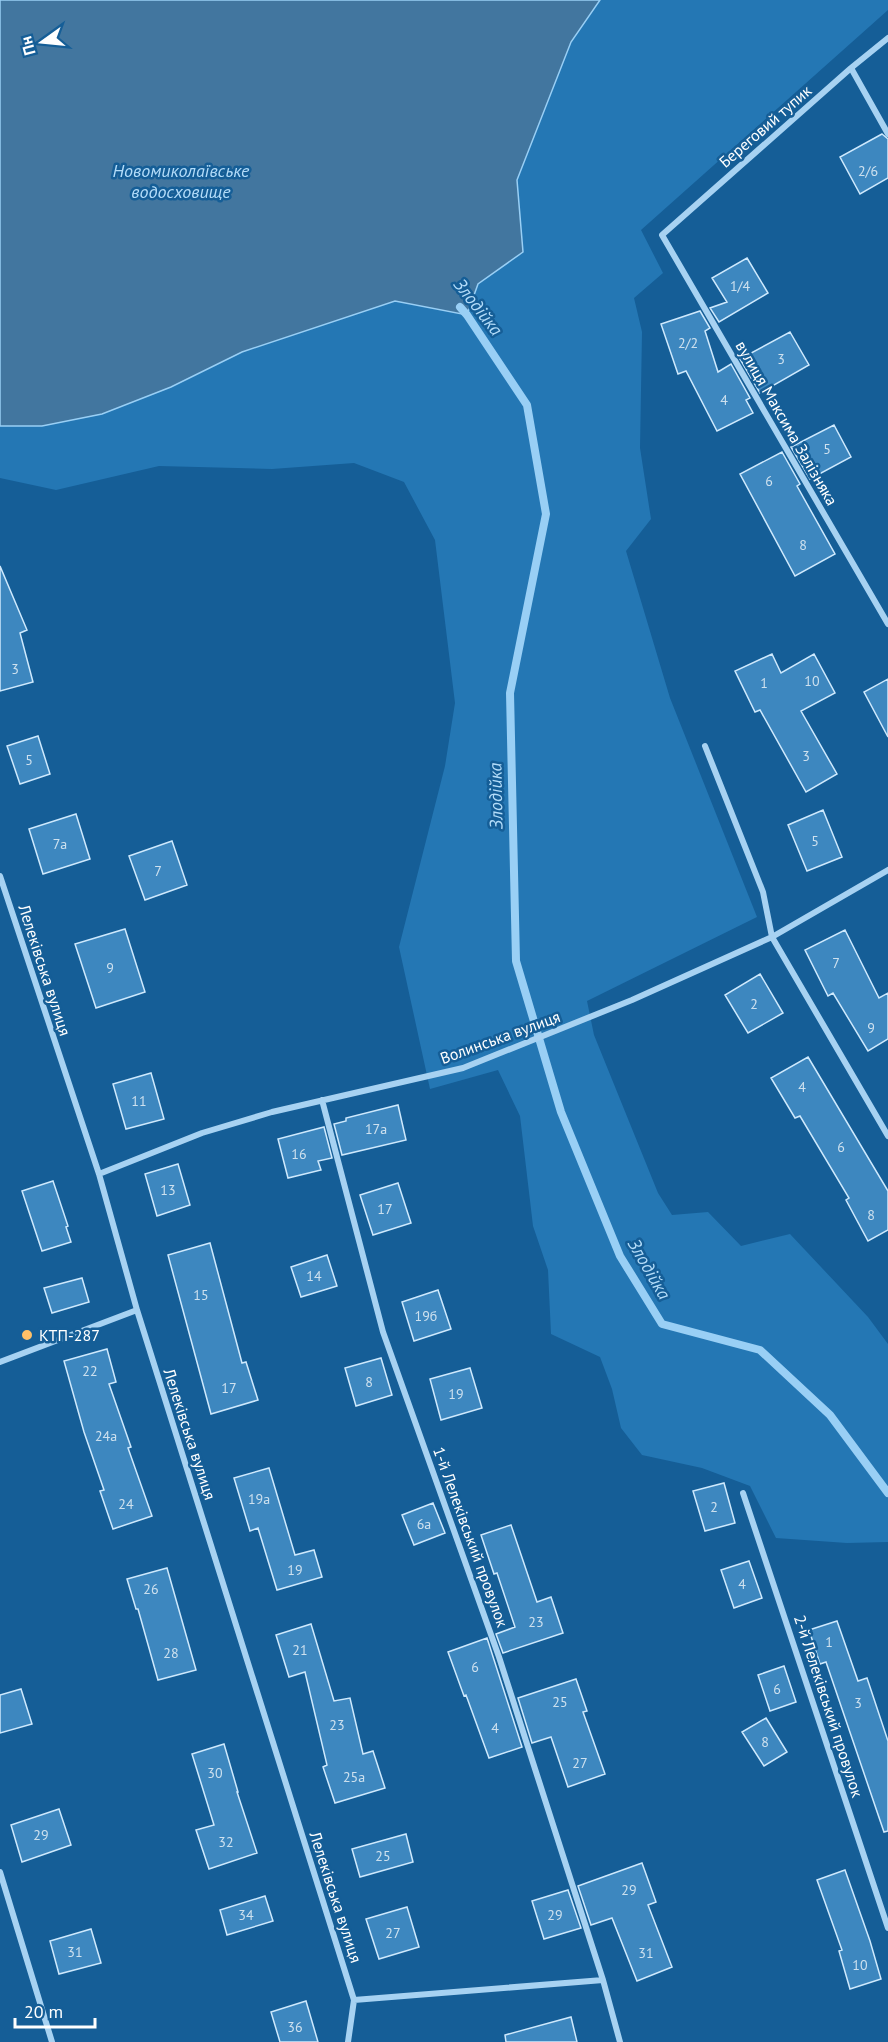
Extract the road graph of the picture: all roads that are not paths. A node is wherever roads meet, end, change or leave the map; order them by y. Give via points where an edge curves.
1 (888, 38) edge
2 (851, 68) junction
3 (888, 134) edge
4 (662, 235) joint
5 (888, 624) edge
6 (705, 746) dead end
7 (888, 870) edge
8 (0, 876) edge
9 (772, 937) junction
10 (322, 1100) junction
11 (888, 1136) edge
12 (99, 1174) junction
13 (137, 1310) junction
14 (0, 1362) edge
15 (743, 1493) dead end
16 (0, 1872) edge
17 (888, 1928) edge
18 (603, 1980) junction
19 (354, 2000) junction
20 (52, 2042) edge
21 (348, 2042) edge
22 (620, 2042) edge

1 - 2 street, Береговий тупик
2 - 3 street
2 - 4 street, Береговий тупик
4 - 5 street, вулиця Максима Залізняка
6 - 9 street via 763,892
7 - 9 street, Волинська вулиця
8 - 12 street, Лелеківська вулиця
9 - 10 street, Волинська вулиця via 632,1000 463,1068
9 - 11 street
10 - 12 street, Волинська вулиця via 201,1133
10 - 18 street, 1-й Лелеківський провулок via 383,1332 499,1657
12 - 13 street, Лелеківська вулиця
13 - 14 street
13 - 19 street, Лелеківська вулиця
15 - 17 street, 2-й Лелеківський провулок
16 - 20 street
18 - 19 street
18 - 22 street
19 - 21 street, Лелеківська вулиця

